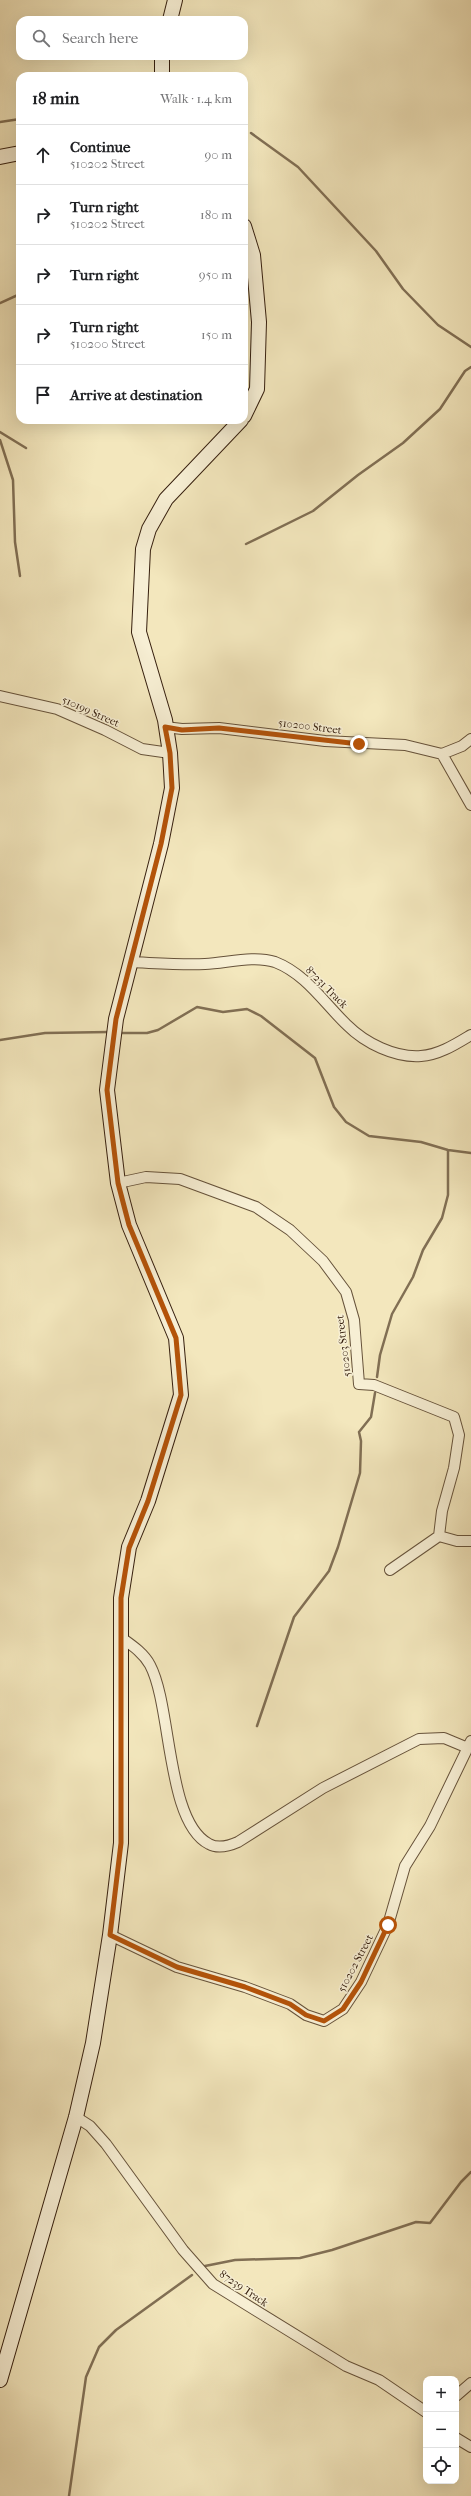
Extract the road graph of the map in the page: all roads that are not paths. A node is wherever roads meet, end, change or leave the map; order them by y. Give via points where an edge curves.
1 (175, 0) edge
2 (171, 16) edge
3 (162, 60) edge
4 (162, 72) edge
5 (16, 155) edge
6 (0, 157) edge
7 (248, 240) edge
8 (248, 408) edge
9 (237, 424) edge
10 (0, 696) edge
11 (165, 727) junction
12 (471, 739) edge
13 (170, 753) junction
14 (442, 754) junction
15 (471, 805) edge
16 (129, 962) junction
17 (471, 1035) edge
18 (118, 1183) junction
19 (439, 1536) junction
20 (471, 1541) edge
21 (390, 1570) dead end
22 (119, 1636) junction
23 (469, 1744) edge
24 (110, 1935) junction
25 (76, 2117) junction
26 (0, 2380) edge
27 (471, 2383) edge
28 (459, 2393) edge
29 (423, 2410) edge
30 (459, 2440) edge
31 (471, 2447) edge

1 - 2 street
3 - 4 street
5 - 6 street
7 - 8 street via 252,255 259,322 257,389
9 - 11 street via 166,499 149,528 143,549 139,632
10 - 13 street, 510199 Street via 57,709 142,749
11 - 13 street
11 - 14 street, 510200 Street via 182,730 219,728 325,741 405,745
12 - 14 street via 462,746
13 - 16 street via 172,788 161,844
14 - 15 street
16 - 17 street, 87231 Track via 273,962 293,970 333,1007 347,1025 371,1042 390,1051 421,1056 444,1050
16 - 18 street via 116,1019 107,1090
18 - 19 street, 510203 Street via 146,1177 180,1179 210,1189 256,1207 290,1230 323,1261 346,1292 354,1320 359,1384 374,1385 454,1417 459,1435
18 - 22 street via 129,1225 176,1338 181,1395 148,1501 129,1548 121,1598
19 - 20 street via 457,1541
19 - 21 street
22 - 23 street via 137,1649 150,1664 158,1684 178,1792 187,1818 201,1839 210,1845 225,1847 238,1842 323,1788 419,1739 444,1738
22 - 24 street via 121,1843
23 - 24 street, 510202 Street via 430,1826 405,1866 388,1925 361,1982 343,2009 324,2021 306,2015 290,2004 245,1987 177,1967
24 - 25 street via 93,2043
25 - 26 street
25 - 29 street, 87239 Track via 90,2126 106,2144 183,2250 214,2284 346,2366 379,2380
27 - 28 street
30 - 31 street

